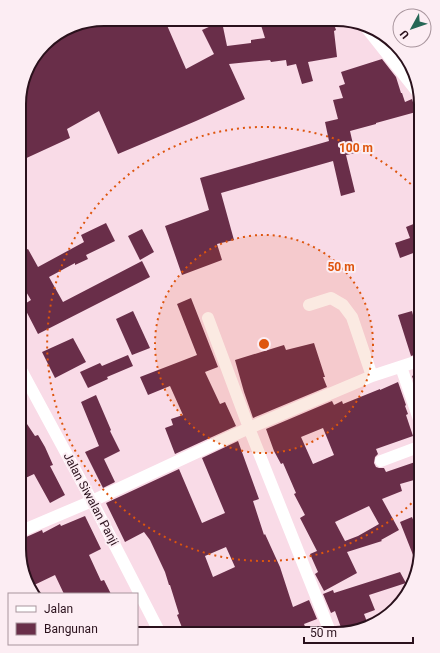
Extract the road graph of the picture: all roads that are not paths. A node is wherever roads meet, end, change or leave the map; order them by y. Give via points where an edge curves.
1 (372, 35) edge
2 (412, 85) edge
3 (309, 305) dead end
4 (208, 318) dead end
5 (414, 362) edge
6 (401, 367) junction
7 (372, 376) junction
8 (26, 379) edge
9 (414, 405) edge
10 (249, 428) junction
11 (414, 449) edge
12 (381, 461) dead end
13 (92, 501) junction
14 (26, 529) edge
15 (156, 627) edge
16 (328, 627) edge

1 - 2 street
3 - 7 street via 331,298 343,305 352,317
4 - 10 street
5 - 6 street
6 - 7 street
6 - 9 street
7 - 10 street
8 - 13 street, Jalan Siwalan Panji
10 - 13 street
10 - 16 street
11 - 12 street
13 - 14 street
13 - 15 street, Jalan Siwalan Panji

